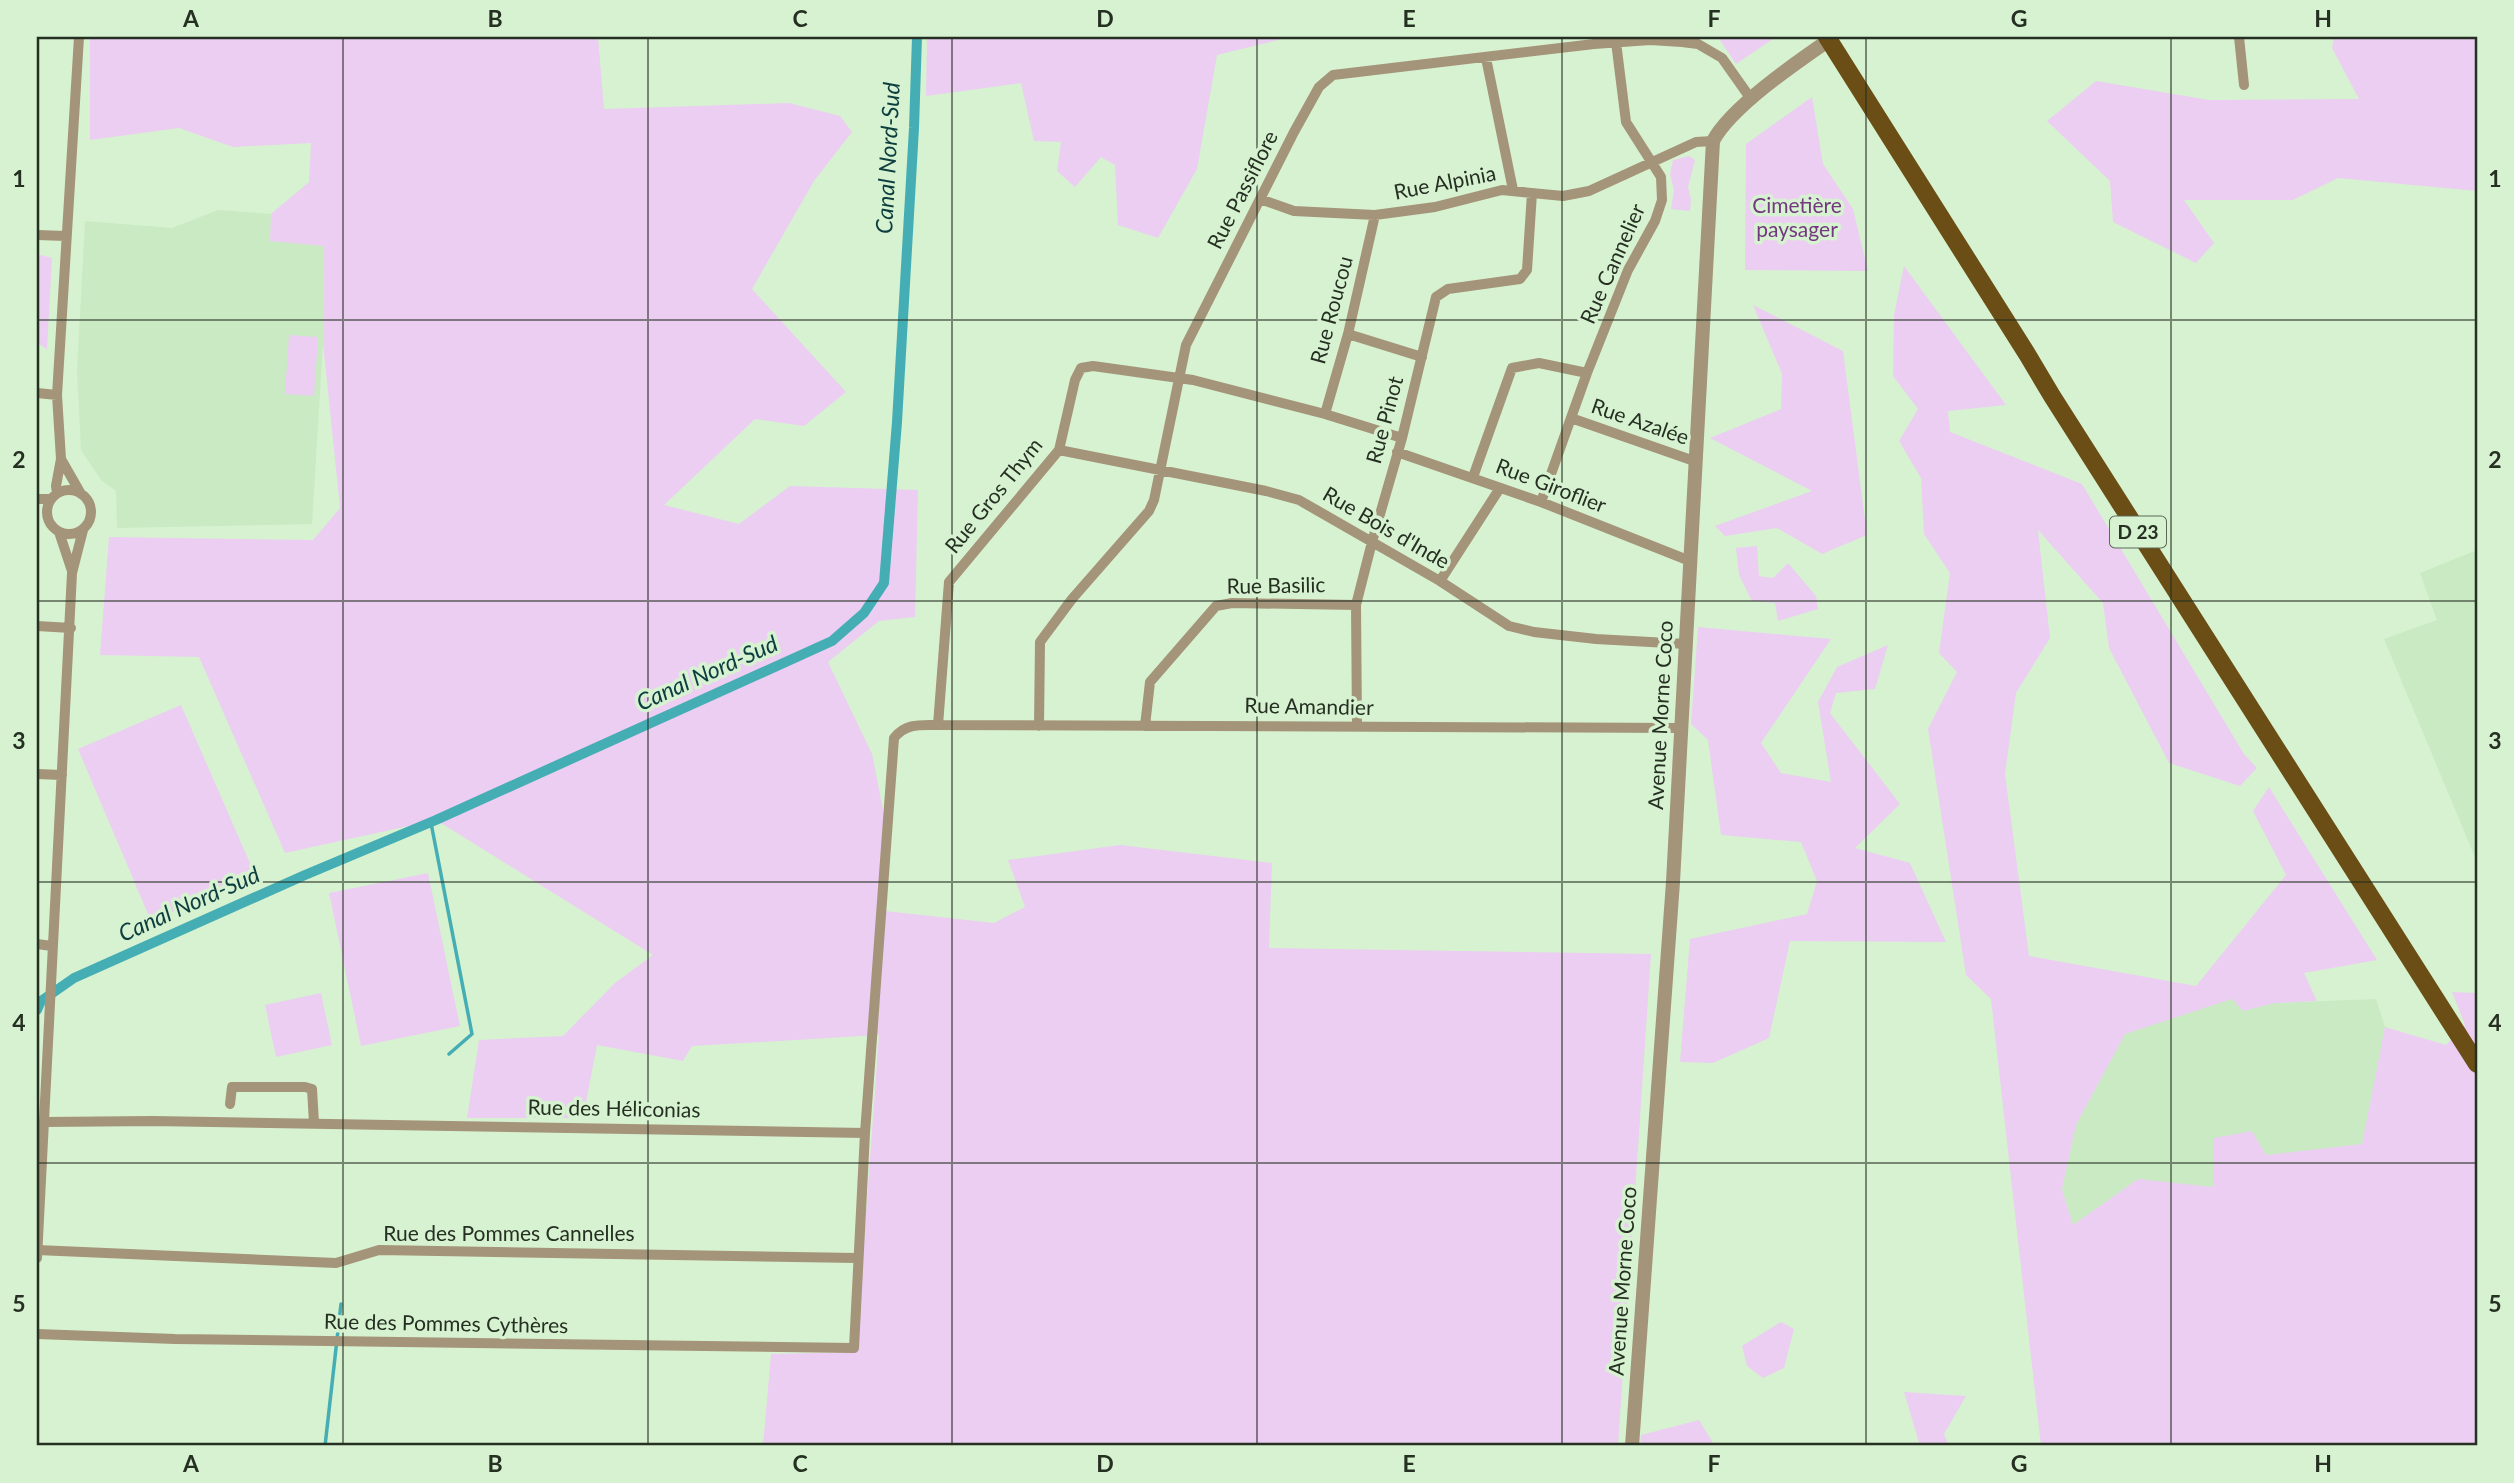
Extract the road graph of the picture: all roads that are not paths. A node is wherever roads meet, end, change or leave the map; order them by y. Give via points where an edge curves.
1 (79, 37) edge
2 (2239, 37) edge
3 (1828, 38) edge
4 (1616, 42) junction
5 (1486, 58) junction
6 (2244, 85) dead end
7 (1751, 99) junction
8 (1713, 141) junction
9 (1653, 163) junction
10 (1513, 190) junction
11 (1532, 192) junction
12 (1260, 199) junction
13 (1375, 215) junction
14 (37, 235) edge
15 (66, 236) junction
16 (1348, 334) junction
17 (1422, 357) junction
18 (1587, 373) junction
19 (1181, 378) junction
20 (37, 393) edge
21 (57, 395) junction
22 (1325, 414) junction
23 (1571, 418) junction
24 (1402, 438) junction
25 (1059, 450) junction
26 (1397, 452) junction
27 (61, 459) junction
28 (1697, 462) junction
29 (1161, 471) junction
30 (1473, 477) junction
31 (1500, 488) junction
32 (81, 494) junction
33 (54, 496) junction
34 (37, 499) edge
35 (1541, 502) junction
36 (37, 516) edge
37 (50, 524) junction
38 (83, 530) junction
39 (59, 532) junction
40 (1372, 542) junction
41 (1690, 561) junction
42 (72, 573) junction
43 (1440, 581) junction
44 (1356, 605) junction
45 (37, 626) edge
46 (71, 628) junction
47 (1686, 644) junction
48 (938, 725) junction
49 (1040, 726) junction
50 (1145, 726) junction
51 (1357, 727) junction
52 (1680, 729) junction
53 (37, 774) edge
54 (62, 775) junction
55 (45, 945) edge
56 (2477, 1065) edge
57 (230, 1104) dead end
58 (314, 1123) junction
59 (41, 1129) edge
60 (865, 1133) junction
61 (37, 1250) edge
62 (37, 1258) edge
63 (857, 1258) junction
64 (37, 1334) edge
65 (854, 1348) joint
66 (1632, 1446) edge

1 - 15 street
2 - 6 street
3 - 7 street
3 - 56 main road, D 23
4 - 5 street, Rue Passiflore
4 - 7 street, Rue Passiflore via 1698,44 1721,58
4 - 9 street, Rue Cannelier via 1626,122
5 - 10 street
5 - 12 street, Rue Passiflore via 1332,75 1319,87
7 - 8 street
8 - 9 street, Rue Alpinia via 1696,142
8 - 28 street, Avenue Morne Coco
9 - 11 street, Rue Alpinia via 1589,191 1563,196
9 - 18 street, Rue Cannelier via 1661,177 1662,200
10 - 11 street, Rue Alpinia
10 - 13 street, Rue Alpinia
11 - 17 street, Rue Pinot via 1527,270 1520,279 1448,289 1436,297
12 - 13 street, Rue Alpinia via 1294,211
12 - 19 street, Rue Passiflore via 1186,345
13 - 16 street, Rue Roucou
14 - 15 street
15 - 21 street
16 - 17 street
16 - 22 street, Rue Roucou
17 - 24 street, Rue Pinot
18 - 23 street, Rue Cannelier
18 - 30 street via 1539,363 1513,368
19 - 22 street, Rue Gros Thym
19 - 25 street, Rue Gros Thym via 1081,368
19 - 29 street, Rue Passiflore
20 - 21 street
21 - 27 street
22 - 24 street, Rue Gros Thym
23 - 28 street, Rue Azalée
23 - 35 street, Rue Cannelier
24 - 26 street, Rue Pinot
25 - 29 street, Rue Bois d'Inde
25 - 48 street, Rue Gros Thym via 949,582
26 - 30 street, Rue Giroflier
26 - 40 street, Rue Pinot
27 - 32 street
27 - 33 street
28 - 41 street, Avenue Morne Coco
29 - 40 street, Rue Bois d'Inde via 1299,500
29 - 49 street, Rue Passiflore via 1149,511 1072,598 1040,642
30 - 31 street, Rue Giroflier
31 - 35 street, Rue Giroflier
31 - 43 street
32 - 33 street via 69,490
32 - 38 street via 91,512
33 - 34 street
33 - 37 street via 46,511
35 - 41 street, Rue Giroflier
36 - 37 street
37 - 39 street
38 - 39 street
38 - 42 street
39 - 42 street
40 - 43 street, Rue Bois d'Inde
40 - 44 street, Rue Pinot
41 - 47 street, Avenue Morne Coco
42 - 46 street
43 - 47 street, Rue Bois d'Inde via 1509,626 1584,638
44 - 50 street, Rue Basilic via 1216,606 1150,682
44 - 51 street, Rue Pinot
45 - 46 street
46 - 54 street
47 - 52 street, Avenue Morne Coco
48 - 49 street, Rue Amandier
48 - 60 street, Rue Amandier via 910,726 894,738
49 - 50 street, Rue Amandier
50 - 51 street, Rue Amandier
51 - 52 street, Rue Amandier
52 - 66 street, Avenue Morne Coco
53 - 54 street
54 - 55 street
55 - 59 street via 52,983
57 - 58 street via 232,1087 305,1087 314,1094
58 - 59 street, Rue des Héliconias via 153,1121
58 - 60 street, Rue des Héliconias
59 - 61 street
60 - 63 street, Rue Amandier
61 - 62 street
61 - 63 street, Rue des Pommes Cannelles via 323,1263 379,1251
63 - 65 street, Rue Amandier
64 - 65 street, Rue des Pommes Cythères

